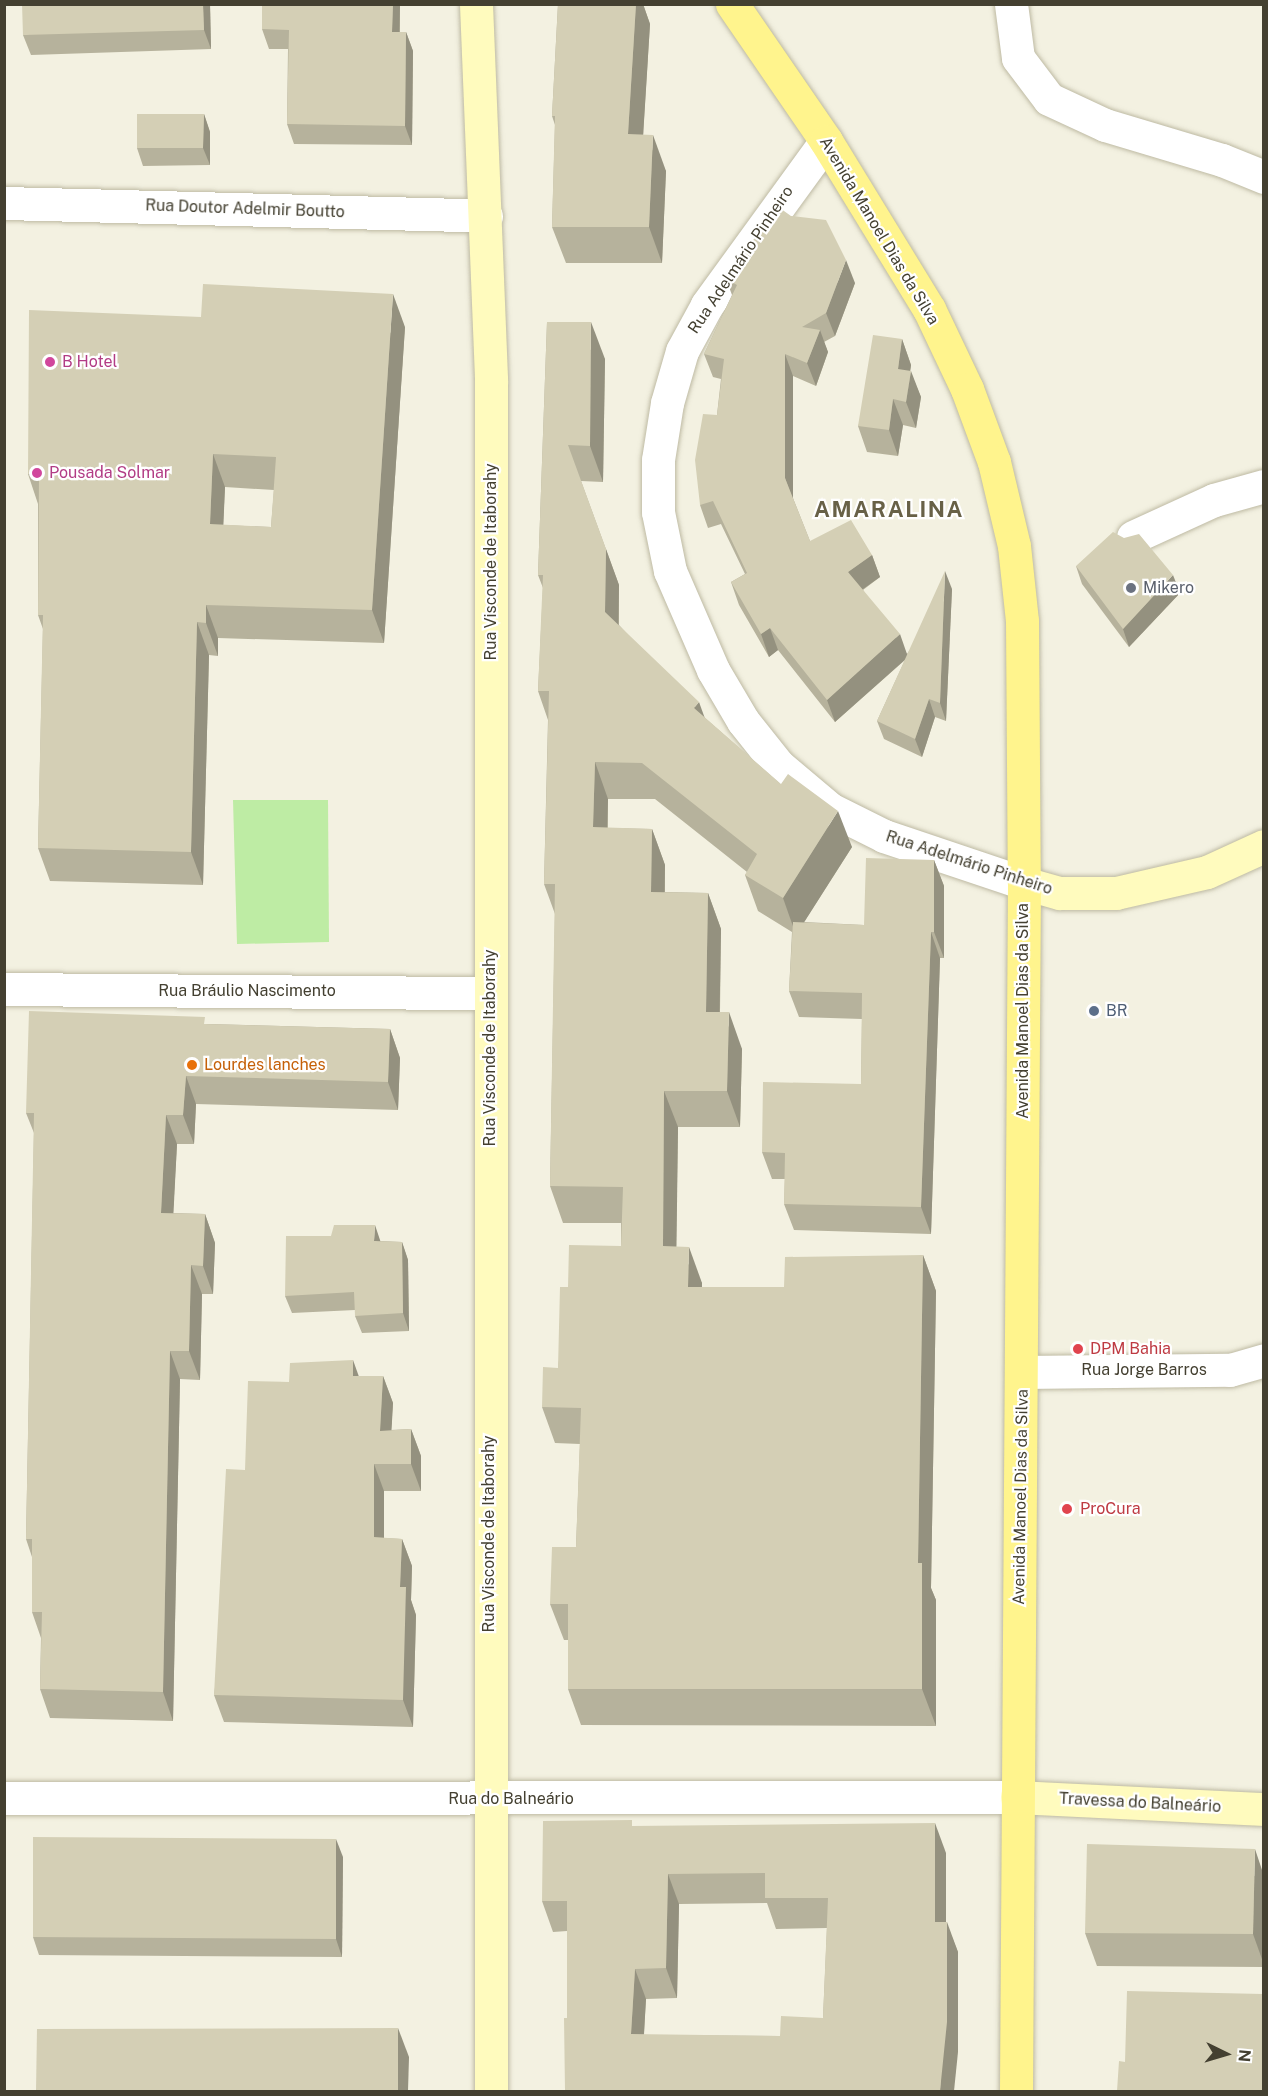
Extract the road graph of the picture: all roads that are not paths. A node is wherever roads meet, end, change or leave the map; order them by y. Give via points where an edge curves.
1 (476, 4) edge
2 (732, 4) edge
3 (1011, 4) edge
4 (826, 141) junction
5 (1263, 177) edge
6 (4, 203) edge
7 (486, 216) junction
8 (1263, 486) edge
9 (1133, 537) edge
10 (1263, 846) edge
11 (1023, 883) junction
12 (4, 989) edge
13 (489, 993) junction
14 (1263, 1360) edge
15 (1022, 1372) junction
16 (1017, 1797) junction
17 (4, 1798) edge
18 (489, 1799) junction
19 (1263, 1809) edge
20 (491, 2091) edge
21 (1016, 2091) edge

1 - 7 street, Rua Visconde de Itaborahy
2 - 4 main road, Avenida Manoel Dias da Silva
3 - 5 street via 1018,58 1048,99 1105,125 1222,160
4 - 11 main road, Avenida Manoel Dias da Silva via 929,309 967,389 994,462 1014,546 1022,621
4 - 11 street, Rua Adelmário Pinheiro via 713,296 682,351 667,403 658,460 658,512 670,571 713,670 743,721 778,765 830,809 884,836
6 - 7 street, Rua Doutor Adelmir Boutto
7 - 13 street, Rua Visconde de Itaborahy via 491,381
8 - 9 street via 1214,500
10 - 11 street, Rua Adelmário Pinheiro via 1207,872 1116,893 1060,893
11 - 15 main road, Avenida Manoel Dias da Silva
12 - 13 street, Rua Bráulio Nascimento
13 - 18 street, Rua Visconde de Itaborahy
14 - 15 street, Rua Jorge Barros via 1230,1370
15 - 16 main road, Avenida Manoel Dias da Silva
16 - 18 street, Rua do Balneário
16 - 19 street, Travessa do Balneário
16 - 21 main road, Avenida Manoel Dias da Silva
17 - 18 street, Rua do Balneário
18 - 20 street, Rua Visconde de Itaborahy

